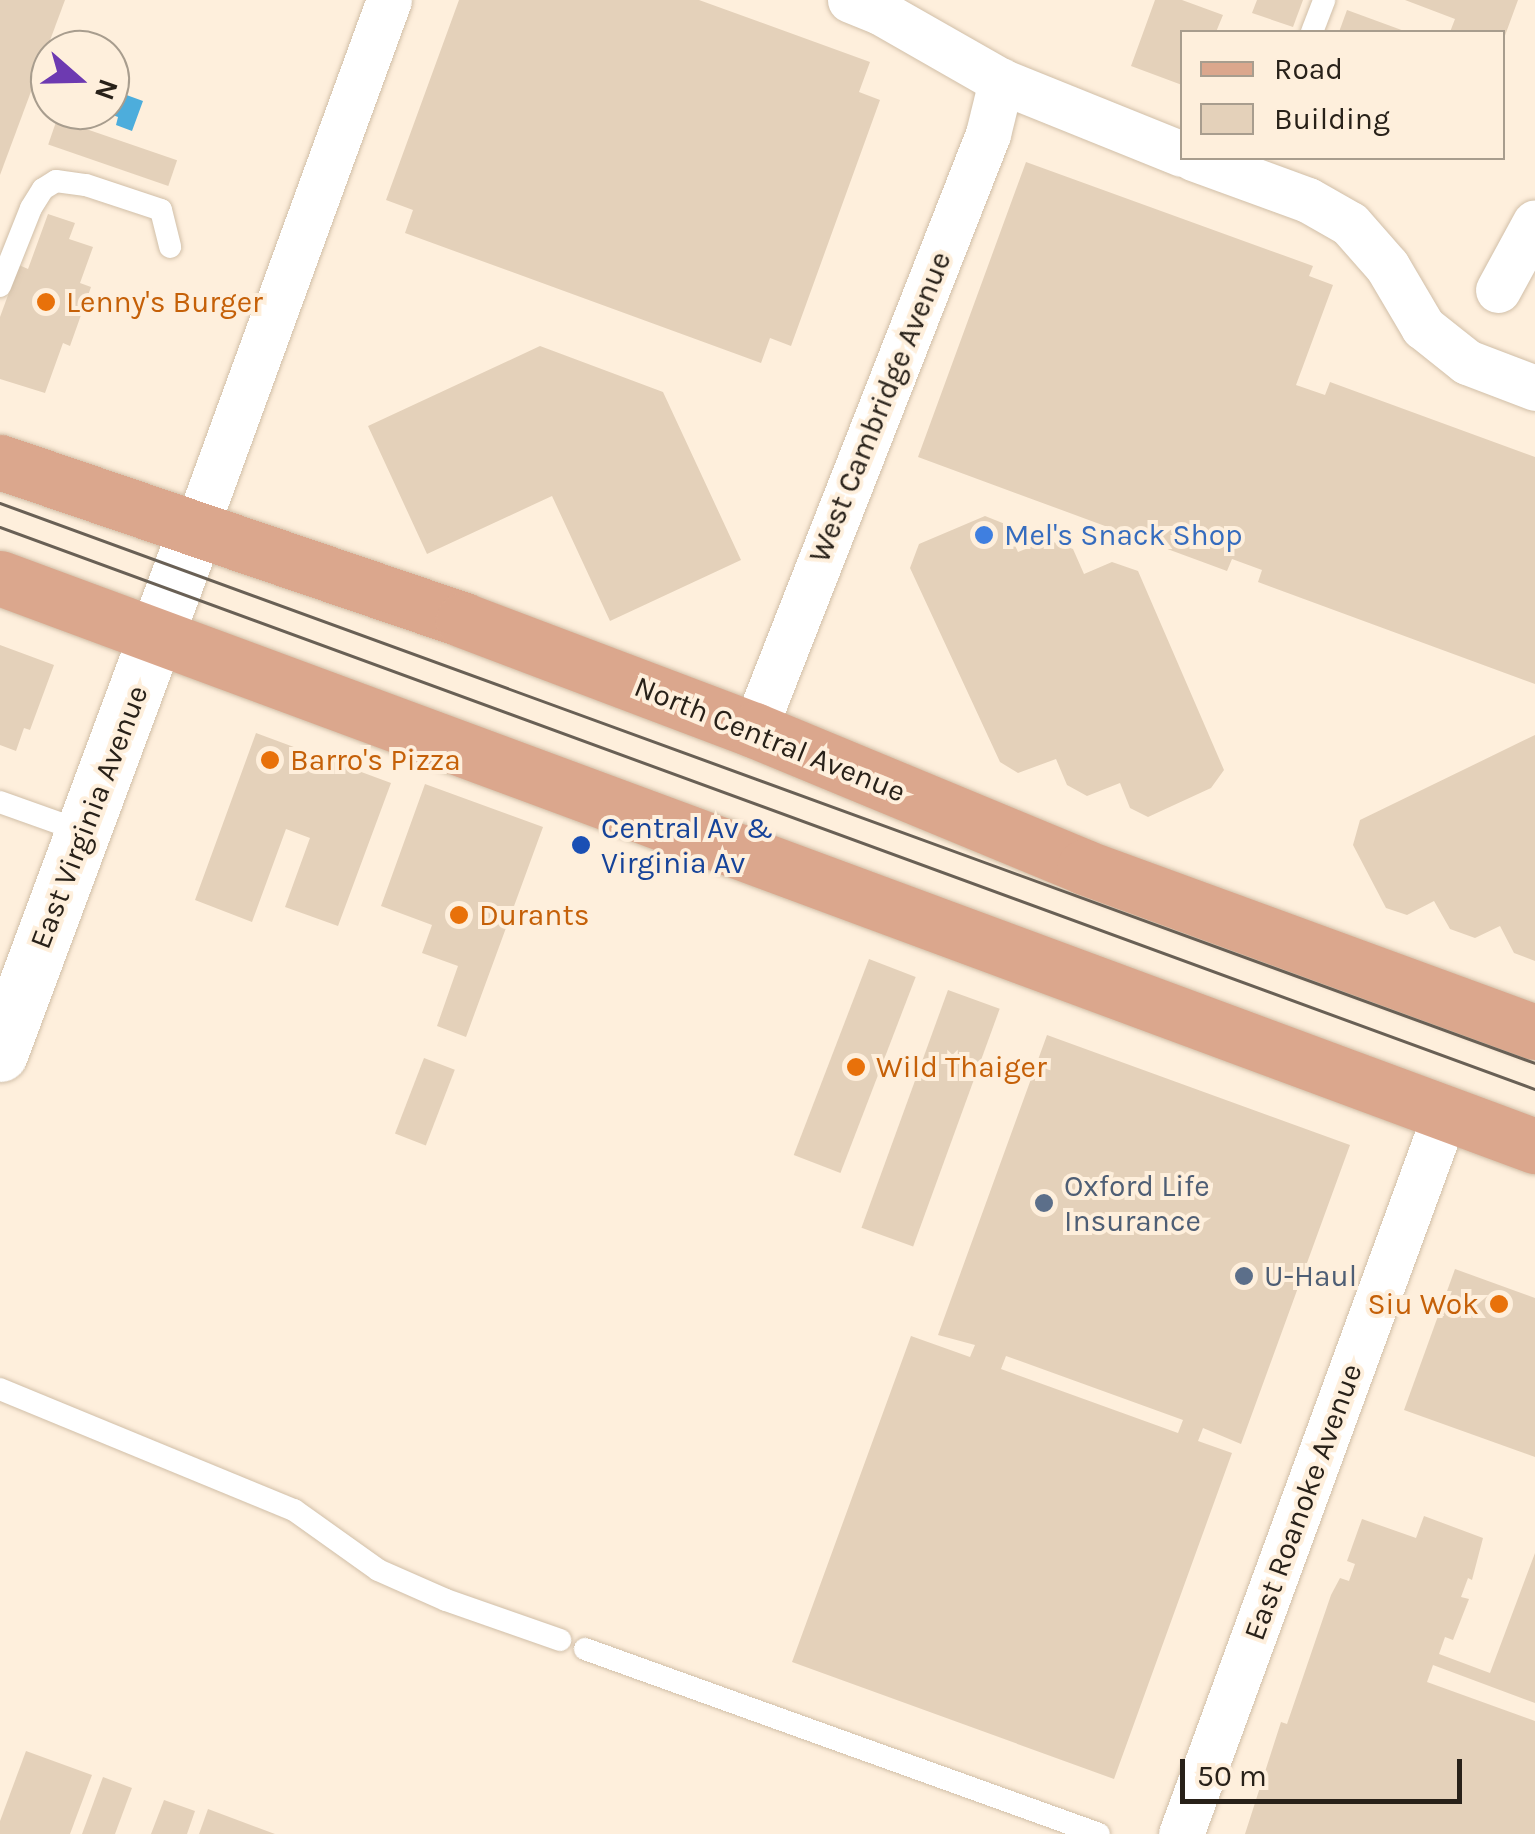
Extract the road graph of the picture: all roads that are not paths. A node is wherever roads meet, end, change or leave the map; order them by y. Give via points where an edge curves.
1 (389, 0) edge
2 (850, 0) edge
3 (1324, 0) edge
4 (1313, 30) edge
5 (1001, 82) junction
6 (1180, 153) edge
7 (1205, 160) edge
8 (1259, 169) edge
9 (1535, 222) edge
10 (170, 247) dead end
11 (0, 286) edge
12 (1498, 290) dead end
13 (1535, 388) edge
14 (0, 462) edge
15 (196, 528) junction
16 (0, 578) edge
17 (157, 635) junction
18 (754, 730) junction
19 (0, 802) edge
20 (84, 832) junction
21 (1535, 1032) edge
22 (0, 1054) edge
23 (1446, 1114) junction
24 (1535, 1146) edge
25 (0, 1389) edge
26 (560, 1640) dead end
27 (585, 1649) dead end
28 (1100, 1834) edge
29 (1181, 1834) edge

1 - 15 street
2 - 5 street
3 - 4 lane
5 - 6 street
5 - 18 street, West Cambridge Avenue via 988,134
7 - 8 street
8 - 13 street via 1350,224 1388,266 1423,327 1466,362
9 - 12 street
10 - 11 lane via 161,210 56,181 31,208
14 - 15 main road, North Central Avenue
15 - 17 street, East Virginia Avenue
15 - 18 main road, North Central Avenue
16 - 17 main road
17 - 20 street, East Virginia Avenue
17 - 23 main road
18 - 21 main road, North Central Avenue via 1084,866
19 - 20 lane
20 - 22 street, East Virginia Avenue
23 - 24 main road
23 - 29 street, East Roanoke Avenue
25 - 26 lane via 294,1510 378,1570
27 - 28 lane

